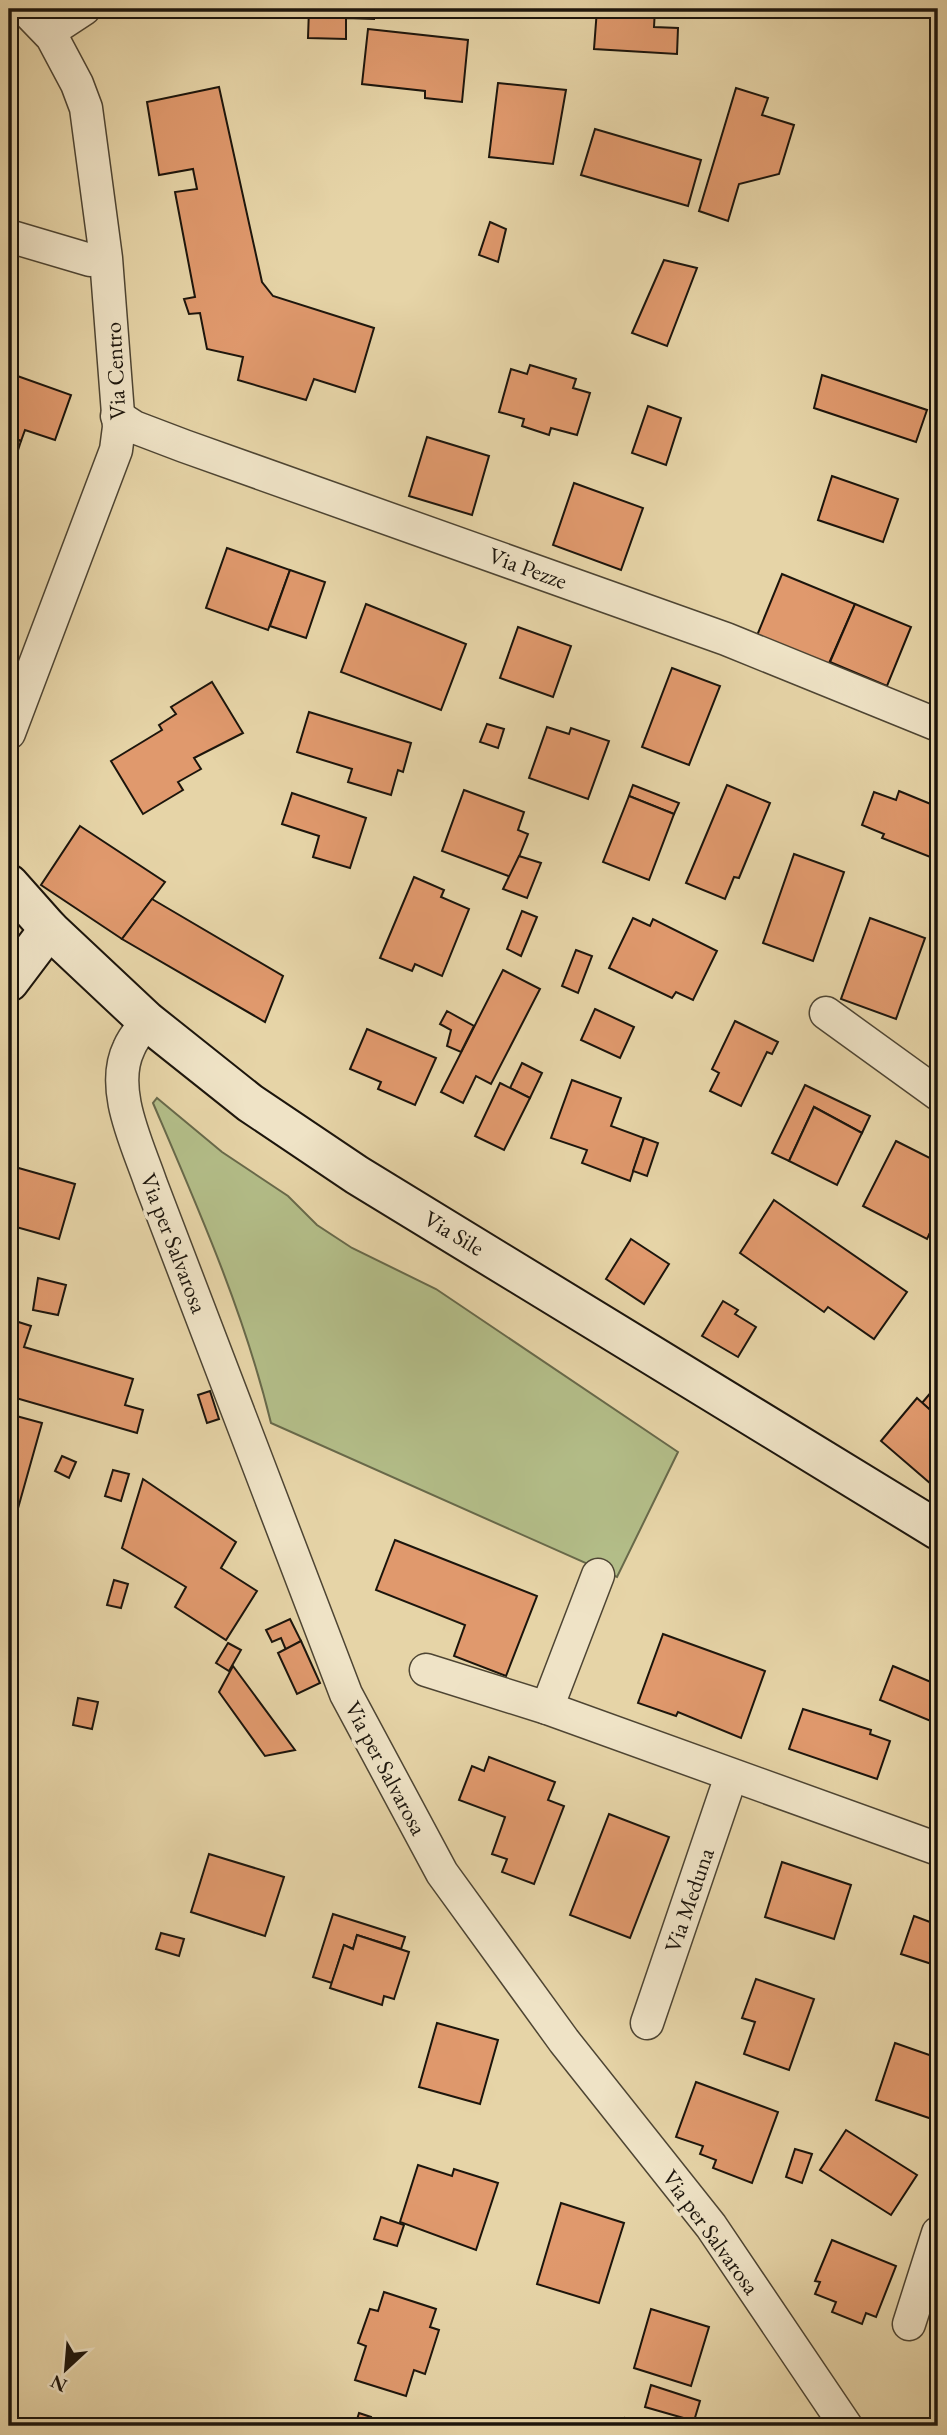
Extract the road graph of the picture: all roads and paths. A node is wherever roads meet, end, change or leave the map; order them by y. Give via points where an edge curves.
1 (25, 9) edge
2 (84, 9) edge
3 (49, 32) junction
4 (9, 236) edge
5 (90, 260) dead end
6 (117, 416) junction
7 (938, 725) edge
8 (9, 733) edge
9 (9, 884) edge
10 (49, 929) junction
11 (9, 982) edge
12 (826, 1013) dead end
13 (147, 1021) junction
14 (938, 1094) edge
15 (938, 1530) edge
16 (598, 1574) dead end
17 (426, 1671) dead end
18 (547, 1708) junction
19 (732, 1776) junction
20 (938, 1849) edge
21 (647, 2023) dead end
22 (938, 2234) edge
23 (909, 2324) dead end
24 (846, 2426) edge

1 - 3 street, Via Centro
2 - 3 street
3 - 6 street, Via Centro via 77,84 89,125 106,258
4 - 5 street
6 - 7 street, Via Pezze via 184,446 726,639
6 - 8 street, Via Centro via 116,450
9 - 10 street, Via Sile
10 - 11 street
10 - 13 street, Via Sile
12 - 14 street
13 - 15 street, Via Sile via 250,1103 356,1175
13 - 24 street, Via per Salvarosa via 128,1049 122,1090 133,1132 346,1694 442,1873 565,2041 711,2226
16 - 18 street
17 - 18 street
18 - 19 street
19 - 20 street
19 - 21 street, Via Meduna
22 - 23 street

